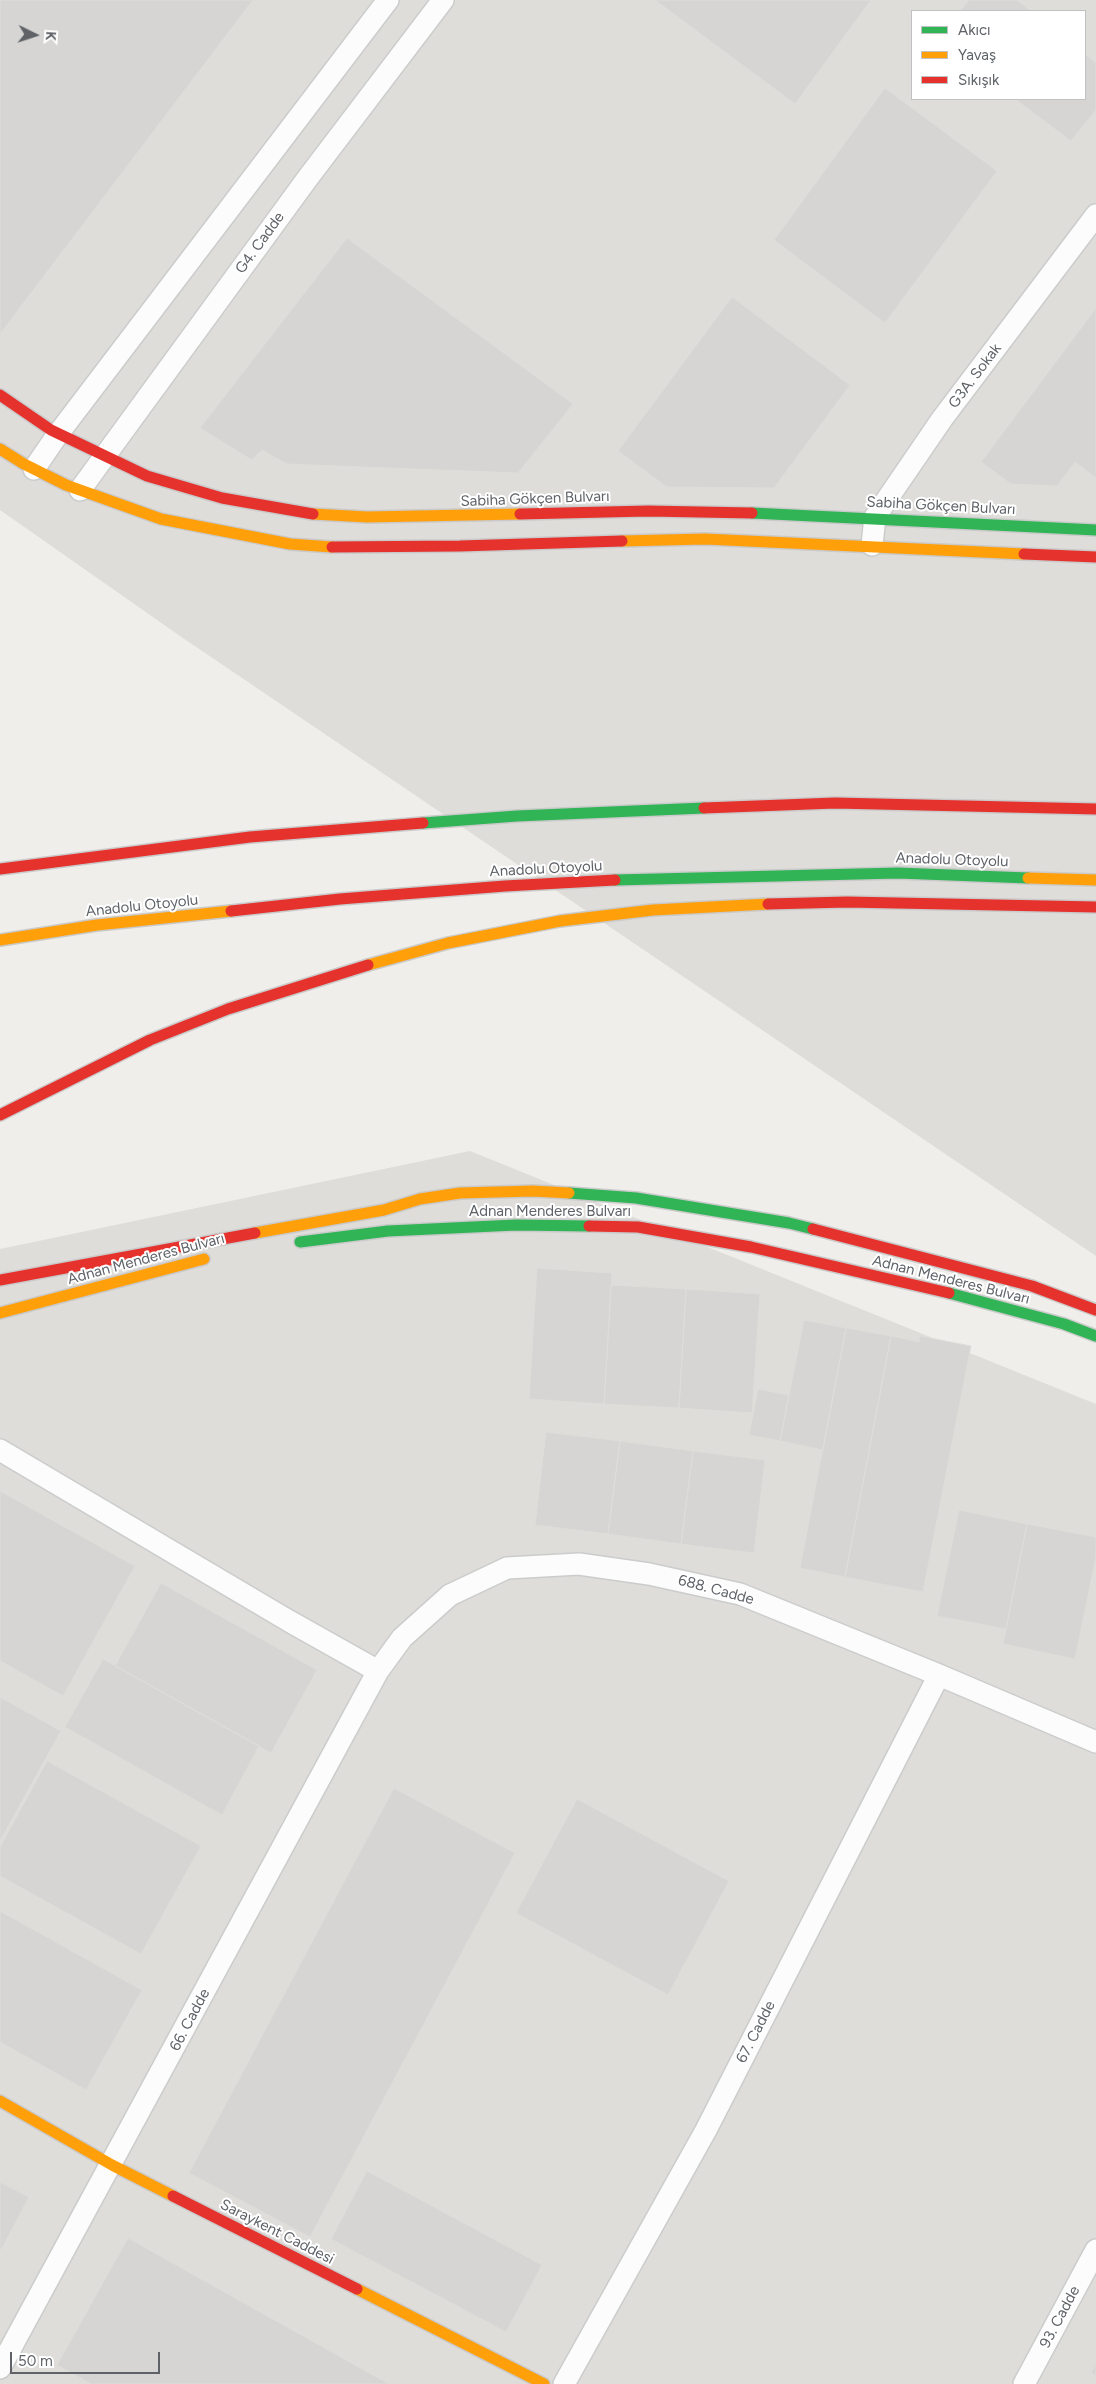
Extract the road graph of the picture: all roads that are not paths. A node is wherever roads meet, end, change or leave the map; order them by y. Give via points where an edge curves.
1 (388, 0) edge
2 (443, 0) edge
3 (1096, 215) edge
4 (0, 394) edge
5 (58, 434) junction
6 (0, 449) edge
7 (103, 457) junction
8 (34, 469) junction
9 (80, 490) junction
10 (875, 517) junction
11 (1096, 530) edge
12 (872, 545) junction
13 (1096, 557) edge
14 (1096, 809) edge
15 (0, 869) edge
16 (1096, 880) edge
17 (1096, 907) edge
18 (0, 940) edge
19 (0, 1115) edge
20 (289, 1244) dead end
21 (220, 1255) dead end
22 (0, 1280) edge
23 (1096, 1310) edge
24 (0, 1313) edge
25 (1096, 1336) edge
26 (0, 1450) edge
27 (378, 1671) junction
28 (939, 1675) junction
29 (1096, 1742) edge
30 (0, 2101) edge
31 (112, 2165) junction
32 (1096, 2250) edge
33 (0, 2368) edge
34 (544, 2384) edge
35 (564, 2384) edge
36 (1024, 2384) edge

1 - 5 street
2 - 7 street, G4. Cadde
3 - 10 street, G3A. Sokak via 942,419
4 - 5 main road, Sabiha Gökçen Bulvarı
5 - 7 main road, Sabiha Gökçen Bulvarı
5 - 8 street
6 - 8 main road
7 - 9 street, G4. Cadde
7 - 10 main road, Sabiha Gökçen Bulvarı via 147,476 195,490 306,514 367,517 648,511
8 - 9 main road
9 - 12 main road via 161,519 290,544 460,546 705,539
10 - 11 main road, Sabiha Gökçen Bulvarı
10 - 12 street, G3A. Sokak
12 - 13 main road
14 - 15 main road via 835,803 517,816 250,837
16 - 18 main road, Anadolu Otoyolu via 898,873 663,878 524,885 331,900 97,925
17 - 19 main road via 847,902 729,905 560,921 448,943 337,973 228,1009 150,1040
20 - 25 main road, Adnan Menderes Bulvarı via 388,1231 516,1225 638,1227 751,1246 951,1294 1064,1324
21 - 24 main road, Adnan Menderes Bulvarı
22 - 23 main road via 384,1210 420,1199 460,1193 533,1191 636,1198 789,1222 1032,1286
26 - 27 street
27 - 28 street, 688. Cadde via 402,1638 450,1595 507,1568 579,1564 649,1574 740,1594
27 - 31 street, 66. Cadde
28 - 29 street, 688. Cadde
28 - 35 street, 67. Cadde via 706,2130
30 - 31 main road, Saraykent Caddesi
31 - 33 street, 66. Cadde
31 - 34 main road, Saraykent Caddesi
32 - 36 street, 93. Cadde

